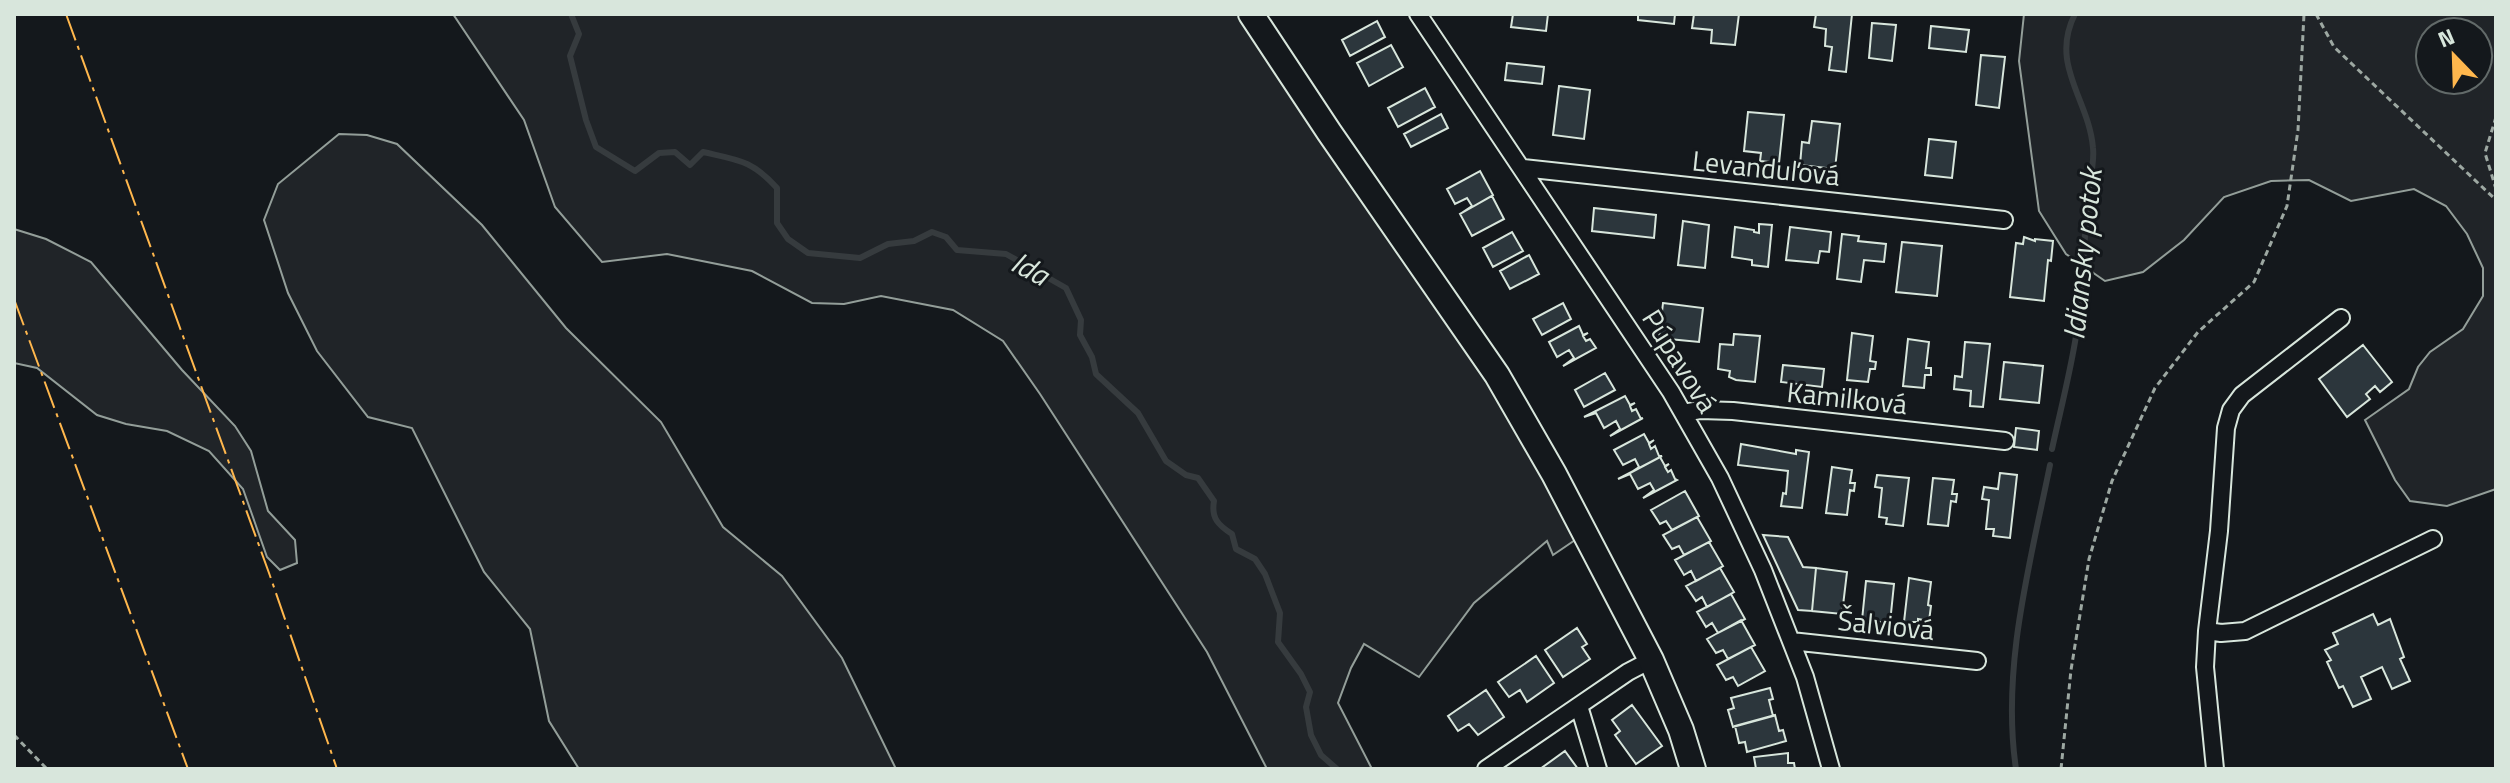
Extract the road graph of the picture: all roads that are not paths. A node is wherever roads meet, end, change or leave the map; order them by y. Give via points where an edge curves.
1 (1251, 14) edge
2 (1418, 14) edge
3 (1523, 168) junction
4 (2004, 220) dead end
5 (2341, 318) dead end
6 (1683, 413) junction
7 (2005, 441) dead end
8 (2433, 539) dead end
9 (2207, 631) junction
10 (1791, 641) junction
11 (1651, 660) junction
12 (1977, 661) dead end
13 (1579, 706) junction
14 (1486, 769) edge
15 (1598, 769) edge
16 (1693, 769) edge
17 (1831, 769) edge
18 (2215, 769) edge

1 - 11 street via 1497,375
2 - 3 street, Púpavová
3 - 4 street, Levanduľová
3 - 6 street, Púpavová
5 - 9 street via 2242,395 2231,410
6 - 7 street, Kamilková via 1733,411
6 - 10 street, Púpavová via 1742,523
8 - 9 street via 2245,631
9 - 18 street via 2206,683
10 - 12 street, Šalviová
10 - 17 street, Púpavová
11 - 13 street
11 - 16 street
13 - 14 street
13 - 15 street

